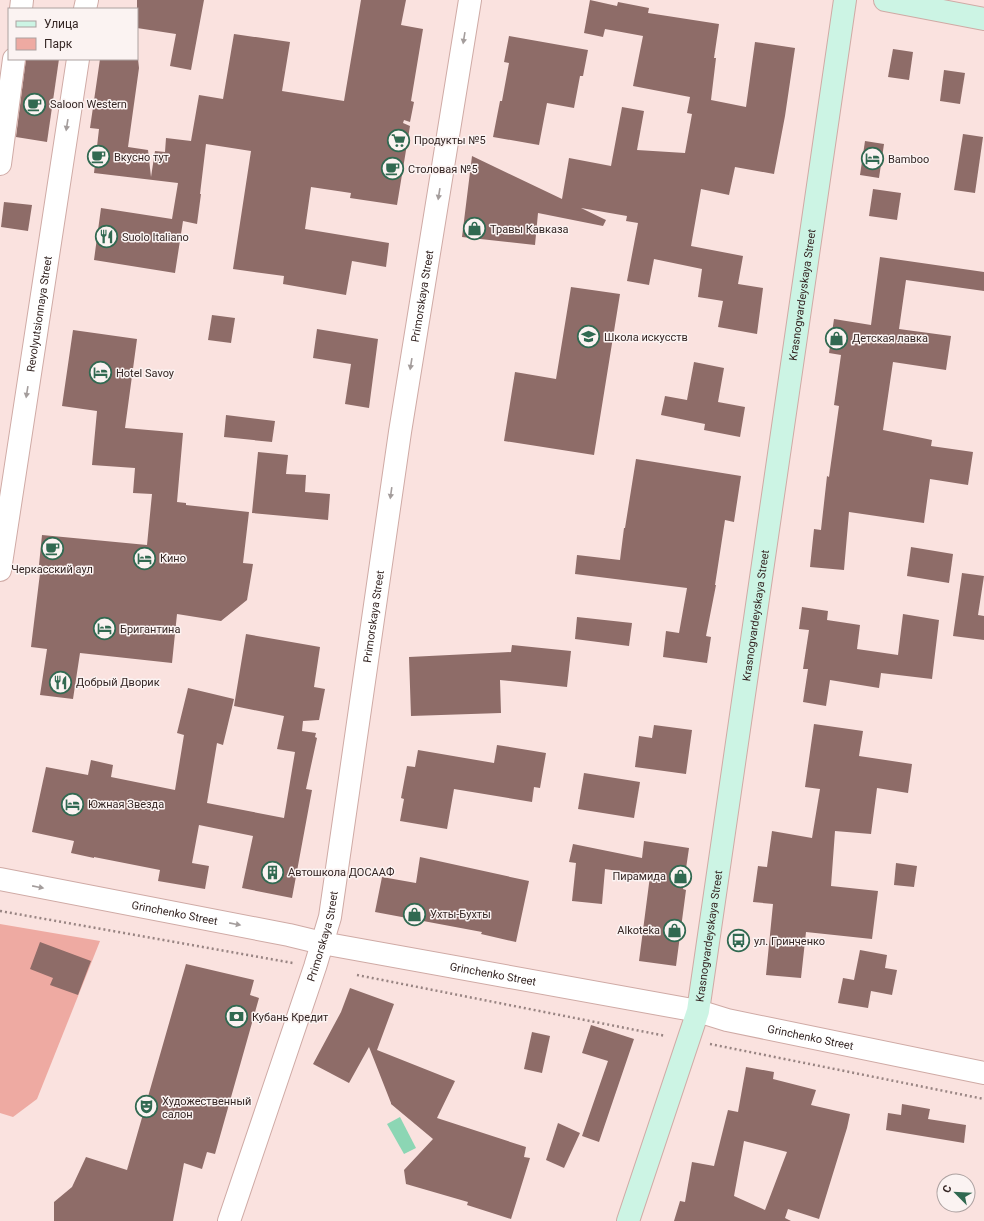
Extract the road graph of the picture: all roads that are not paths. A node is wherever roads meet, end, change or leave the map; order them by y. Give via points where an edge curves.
1 (470, 0) edge
2 (845, 0) edge
3 (885, 0) edge
4 (984, 19) edge
5 (14, 60) edge
6 (78, 60) edge
7 (0, 164) edge
8 (0, 570) edge
9 (0, 879) edge
10 (322, 943) junction
11 (698, 1011) junction
12 (984, 1073) edge
13 (229, 1221) edge
14 (628, 1221) edge

1 -> 10 street, Primorskaya Street via 400,432 330,917
2 - 11 street, Krasnogvardeyskaya Street
3 - 4 street
5 - 7 street
6 -> 8 street, Revolyutsionnaya Street
9 -> 10 street, Grinchenko Street
10 - 11 street, Grinchenko Street
10 - 13 street, Primorskaya Street
11 - 12 street, Grinchenko Street via 726,1020
11 - 14 street, Krasnogvardeyskaya Street

